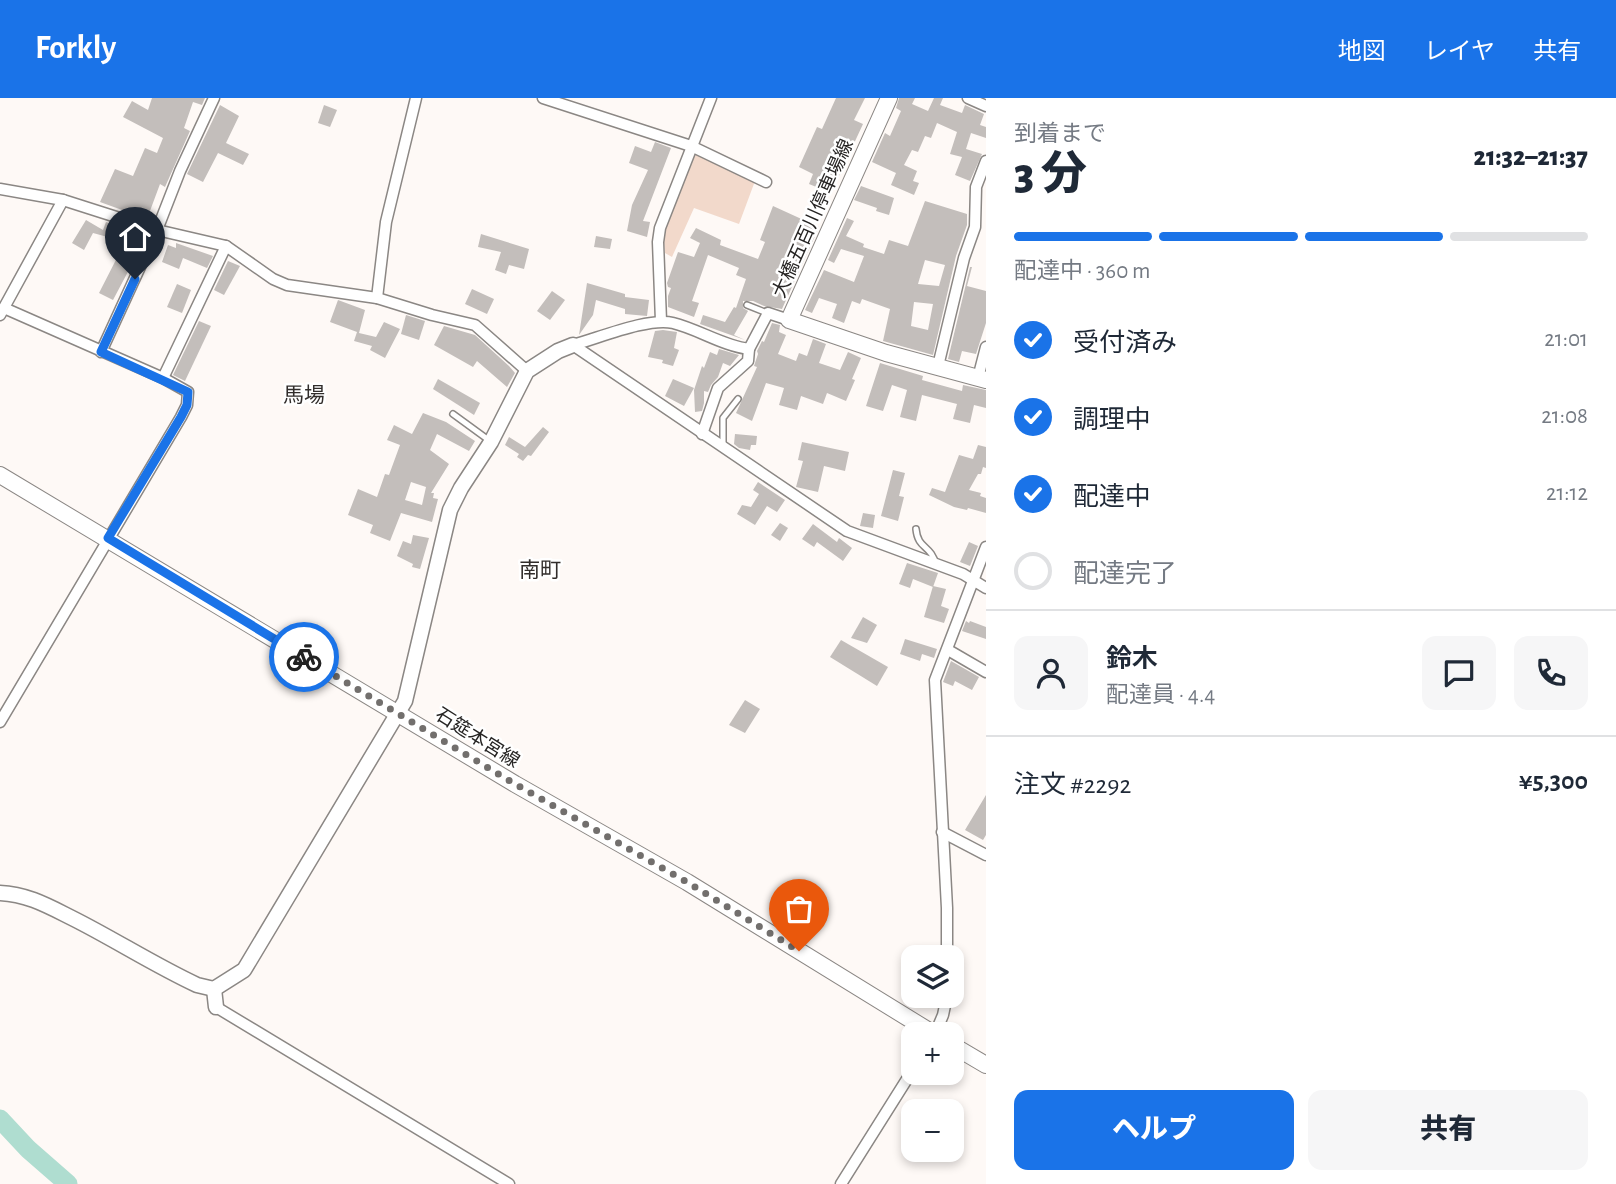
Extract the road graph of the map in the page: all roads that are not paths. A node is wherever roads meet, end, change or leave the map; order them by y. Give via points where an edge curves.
1 (214, 98) edge
2 (416, 98) edge
3 (543, 98) edge
4 (710, 98) edge
5 (889, 98) edge
6 (968, 98) edge
7 (986, 106) edge
8 (691, 146) junction
9 (986, 161) edge
10 (766, 182) dead end
11 (0, 189) edge
12 (63, 200) junction
13 (158, 230) junction
14 (226, 246) junction
15 (377, 298) junction
16 (747, 305) dead end
17 (2, 312) edge
18 (768, 313) junction
19 (789, 320) junction
20 (661, 321) junction
21 (573, 345) junction
22 (986, 347) edge
23 (749, 349) junction
24 (101, 352) junction
25 (938, 366) junction
26 (527, 371) junction
27 (163, 378) junction
28 (982, 379) edge
29 (738, 399) dead end
30 (453, 414) dead end
31 (702, 434) junction
32 (491, 442) junction
33 (723, 448) junction
34 (0, 475) edge
35 (916, 529) dead end
36 (108, 538) junction
37 (986, 547) edge
38 (936, 565) junction
39 (982, 570) edge
40 (974, 582) junction
41 (986, 588) edge
42 (948, 650) junction
43 (986, 672) edge
44 (399, 713) junction
45 (0, 722) edge
46 (943, 832) junction
47 (986, 855) edge
48 (0, 893) edge
49 (947, 945) edge
50 (214, 989) junction
51 (216, 1007) joint
52 (915, 1022) edge
53 (964, 1052) edge
54 (986, 1065) edge
55 (903, 1085) edge
56 (509, 1184) edge
57 (841, 1184) edge

1 - 13 street
2 - 15 street via 386,222
3 - 8 street
4 - 8 street
5 - 19 main road, 大橋五百川停車場線
6 - 7 street
8 - 10 street
8 - 20 street via 660,228
9 - 25 street via 976,187 975,227
11 - 12 street
12 - 13 street
12 - 17 street
13 - 14 street
13 - 24 street
14 - 15 street via 287,285
14 - 27 street
15 - 26 street via 475,324
16 - 18 lane
17 - 24 street
18 - 19 street
18 - 23 street
19 - 25 main road, 大橋五百川停車場線
20 - 21 street
20 - 23 street
21 - 26 street
21 - 31 street
22 - 28 street
23 - 31 street via 748,361 718,388
24 - 27 street
25 - 28 main road, 大橋五百川停車場線
26 - 32 street
27 - 36 street via 188,392 187,405
29 - 33 lane via 723,418
30 - 32 lane
31 - 33 street
32 - 44 street via 450,510
33 - 38 street via 847,531
34 - 36 main road, 石筵本宮線
35 - 38 lane via 918,540 933,553
36 - 44 main road, 石筵本宮線
36 - 45 street
37 - 39 street
38 - 40 street
39 - 40 street
40 - 41 street
40 - 42 street
42 - 43 street
42 - 46 street via 935,680
44 - 50 street via 252,960
44 - 52 main road, 石筵本宮線
46 - 47 street
46 - 49 street
48 - 50 street via 37,901 178,976
50 - 51 street
51 - 56 street
53 - 54 main road
55 - 57 street

